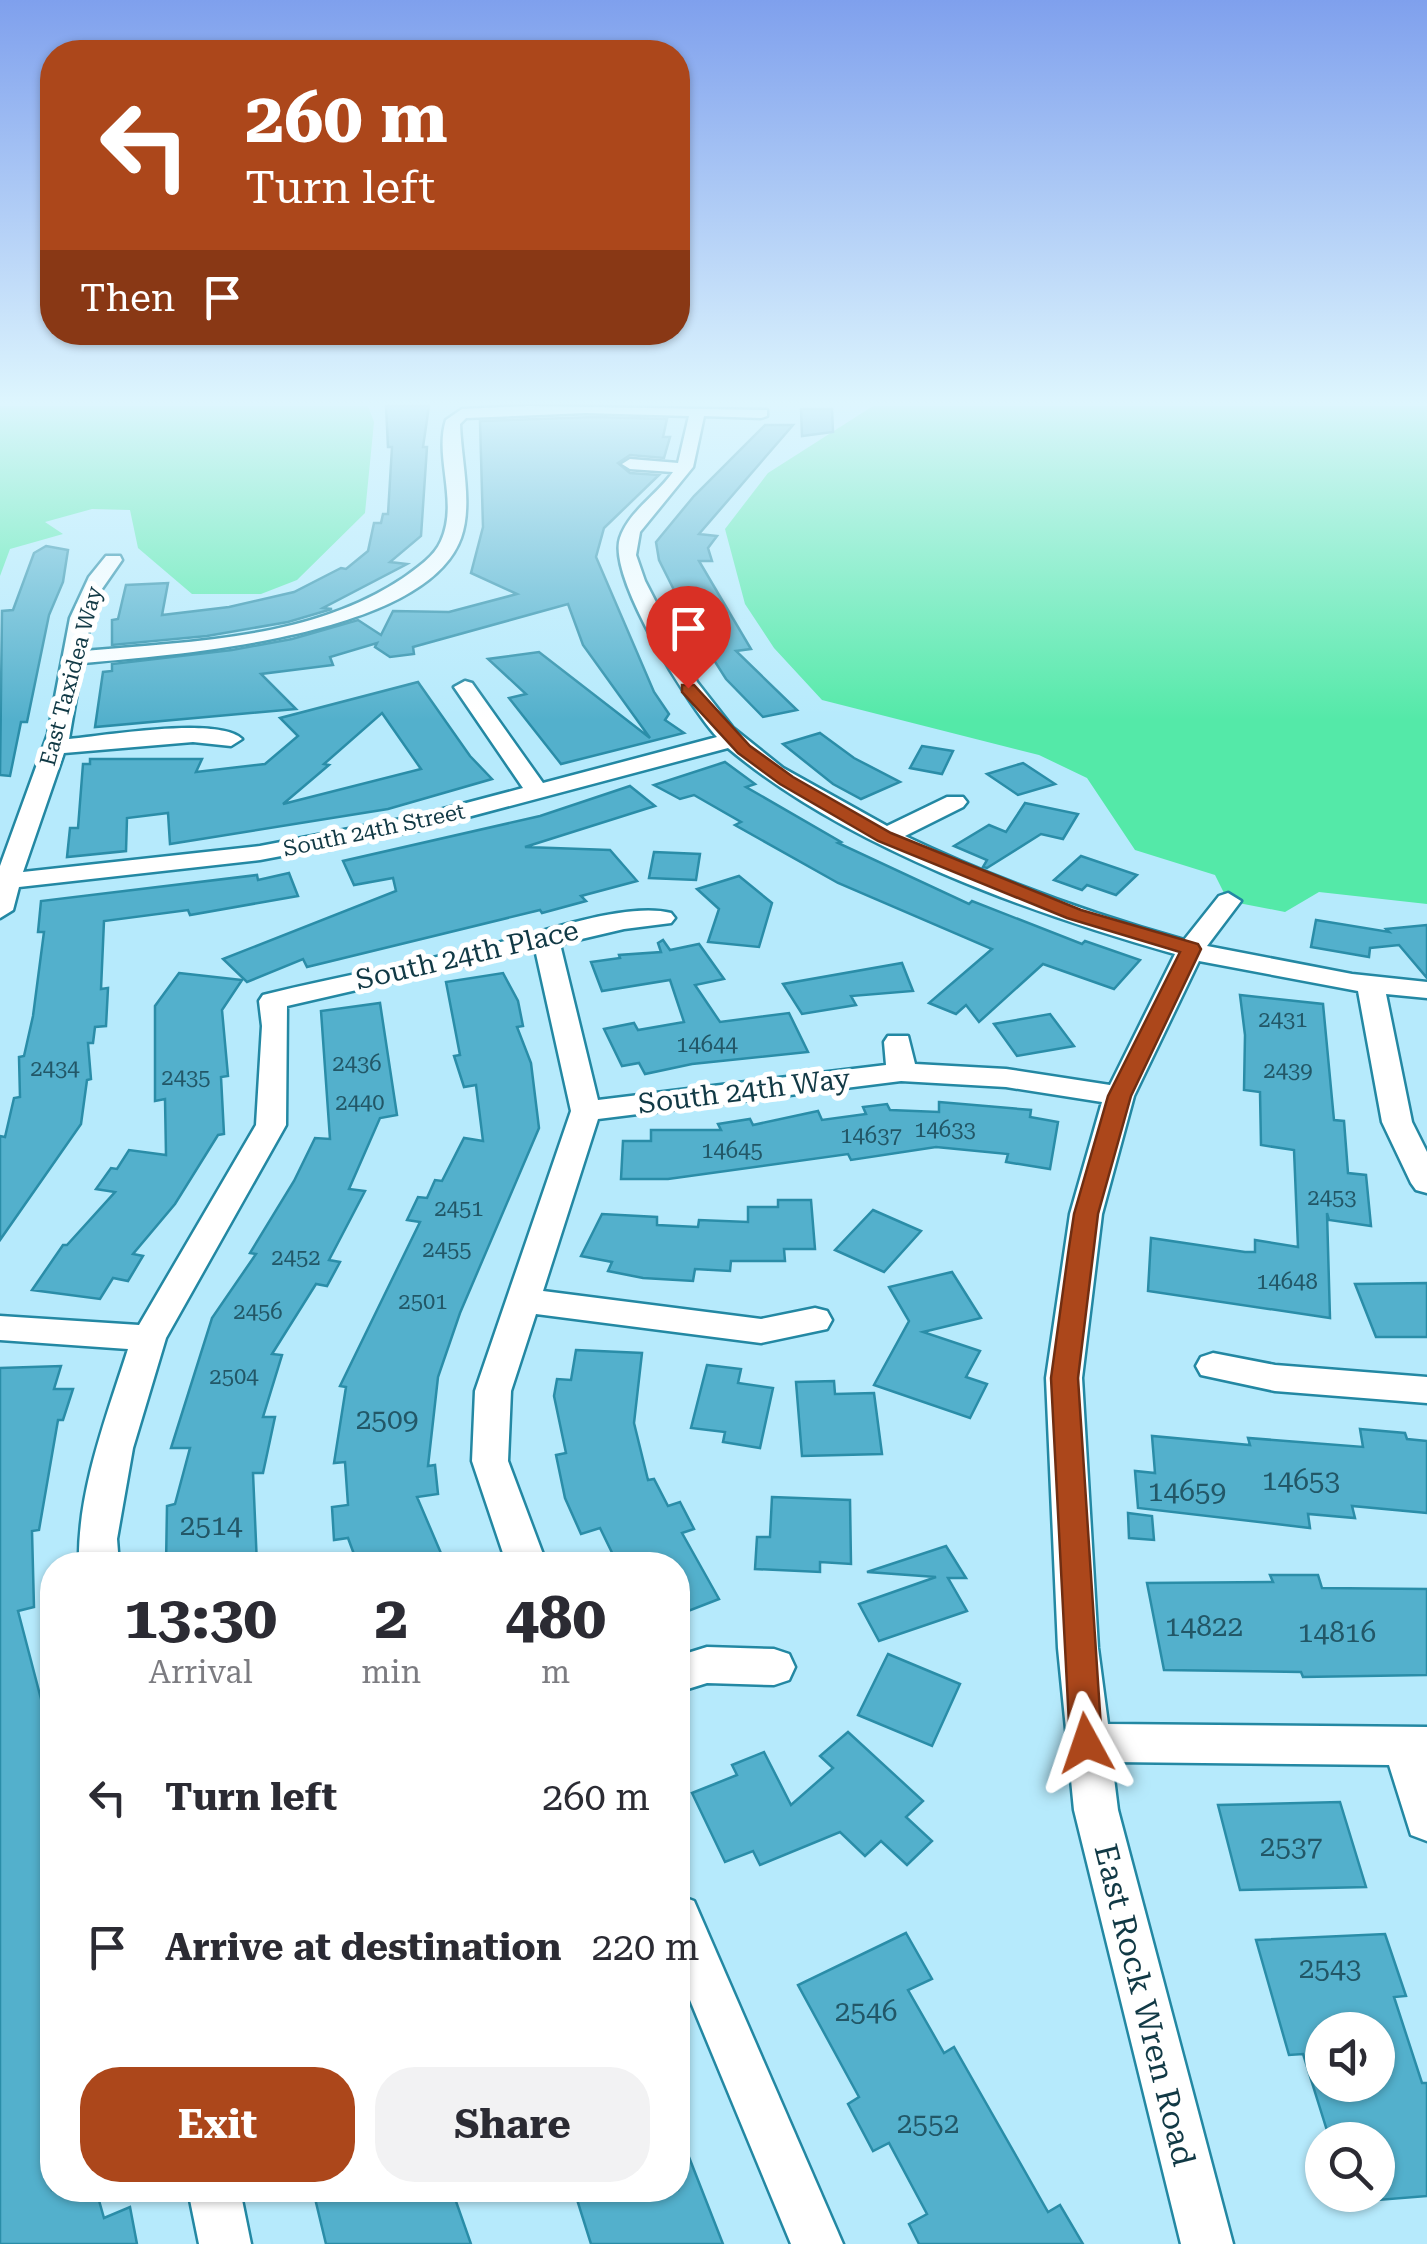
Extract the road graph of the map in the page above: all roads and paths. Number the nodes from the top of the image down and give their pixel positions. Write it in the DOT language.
graph roads {
  1 [pos="454,511"];
  2 [pos="650,511"];
  3 [pos="113,560"];
  4 [pos="403,586"];
  5 [pos="442,593"];
  6 [pos="74,658"];
  7 [pos="465,687"];
  8 [pos="232,739"];
  9 [pos="733,740"];
  10 [pos="55,747"];
  11 [pos="537,792"];
  12 [pos="955,802"];
  13 [pos="884,837"];
  14 [pos="7,881"];
  15 [pos="1228,901"];
  16 [pos="0,910"];
  17 [pos="662,918"];
  18 [pos="545,938"];
  19 [pos="1191,949"];
  20 [pos="1370,986"];
  21 [pos="1427,990"];
  22 [pos="898,1042"];
  23 [pos="901,1072"];
  24 [pos="1120,1096"];
  25 [pos="586,1112"];
  26 [pos="1427,1183"];
  27 [pos="523,1300"];
  28 [pos="815,1320"];
  29 [pos="0,1328"];
  30 [pos="150,1338"];
  31 [pos="1213,1366"];
  32 [pos="1427,1390"];
  33 [pos="98,1552"];
  34 [pos="522,1552"];
  35 [pos="774,1666"];
  36 [pos="690,1670"];
  37 [pos="1086,1743"];
  38 [pos="1416,1746"];
  39 [pos="1427,1822"];
  40 [pos="690,1945"];
  41 [pos="216,2202"];
  42 [pos="225,2244"];
  43 [pos="817,2244"];
  44 [pos="1207,2244"];
  1 -- 4 [label="street"];
  2 -- 9 [label="street"];
  3 -- 6 [label="street, East Taxidea Way"];
  4 -- 5 [label="street"];
  4 -- 6 [label="street"];
  6 -- 10 [label="street, East Taxidea Way"];
  7 -- 11 [label="street"];
  8 -- 10 [label="street"];
  9 -- 11 [label="street, South 24th Street"];
  9 -- 13 [label="street"];
  10 -- 14 [label="street, East Taxidea Way"];
  11 -- 14 [label="street, South 24th Street"];
  12 -- 13 [label="street"];
  13 -- 19 [label="street"];
  14 -- 16 [label="street, East Taxidea Way"];
  15 -- 19 [label="street, East Rock Wren Road"];
  17 -- 18 [label="street, South 24th Place"];
  18 -- 25 [label="street"];
  18 -- 30 [label="street, South 24th Place"];
  19 -- 20 [label="street"];
  19 -- 24 [label="street, East Rock Wren Road"];
  20 -- 21 [label="street"];
  20 -- 26 [label="street"];
  22 -- 23 [label="street"];
  23 -- 24 [label="street, South 24th Way"];
  23 -- 25 [label="street, South 24th Way"];
  24 -- 37 [label="street, East Rock Wren Road"];
  25 -- 27 [label="street"];
  27 -- 28 [label="street"];
  27 -- 34 [label="street"];
  29 -- 30 [label="street"];
  30 -- 33 [label="street"];
  31 -- 32 [label="street"];
  35 -- 36 [label="street"];
  37 -- 38 [label="street"];
  37 -- 44 [label="street, East Rock Wren Road"];
  38 -- 39 [label="street"];
  40 -- 43 [label="street"];
  41 -- 42 [label="street"];
}
